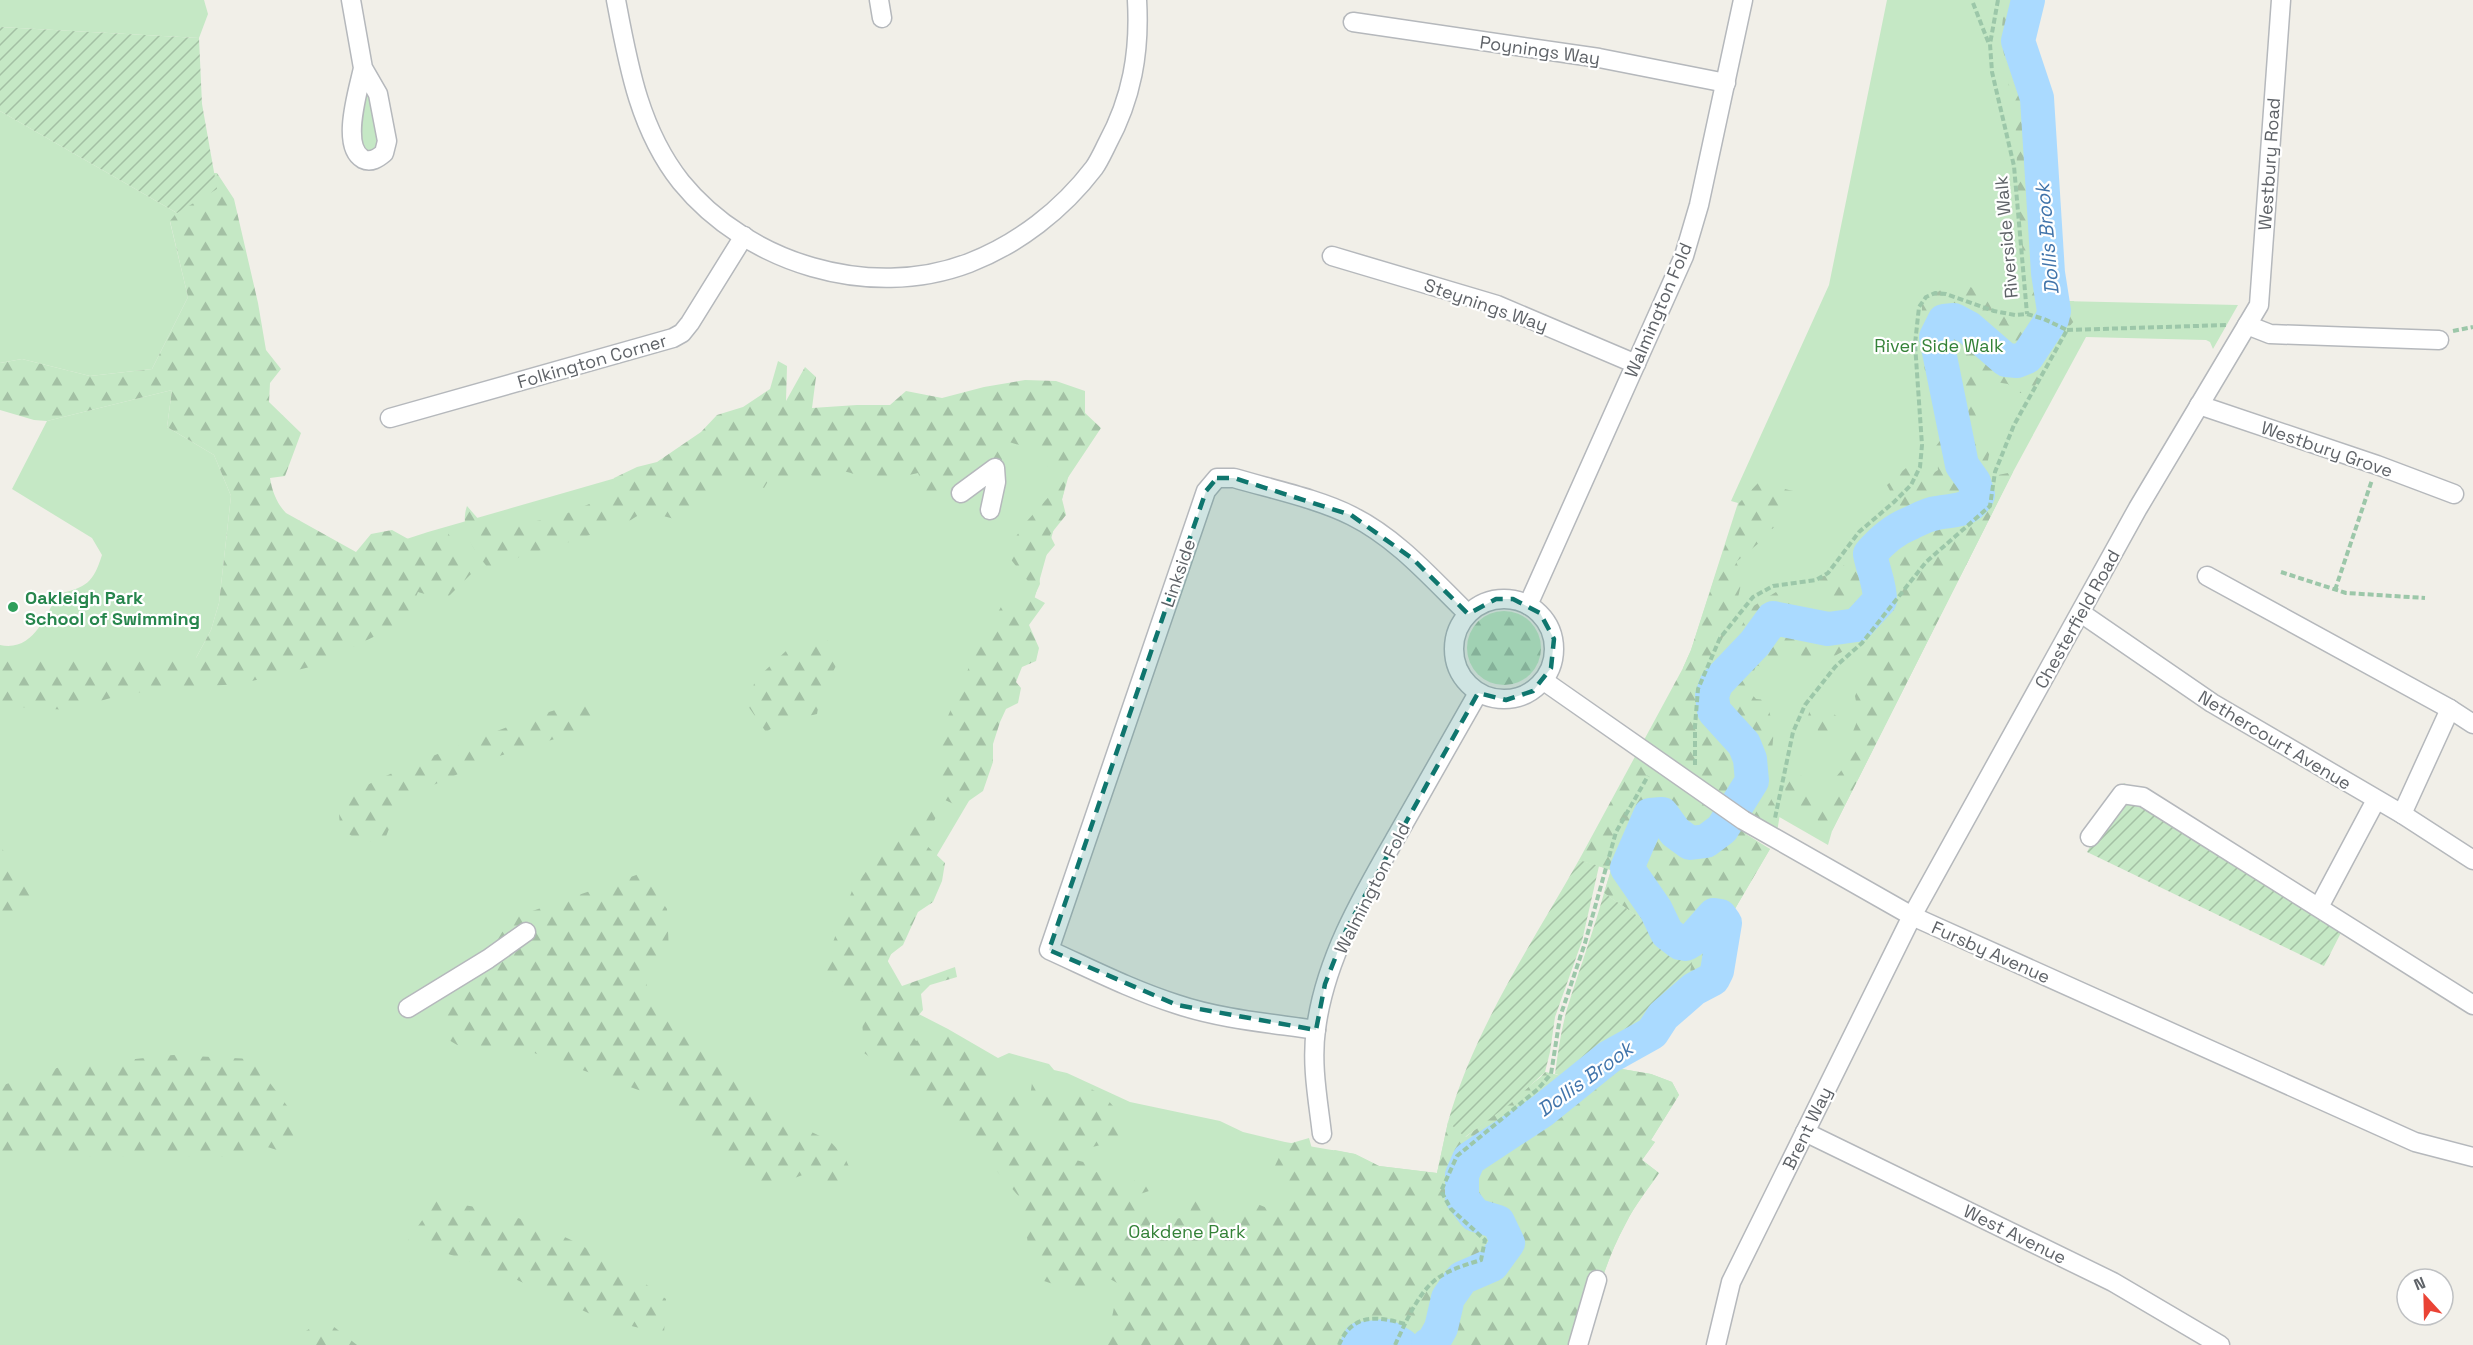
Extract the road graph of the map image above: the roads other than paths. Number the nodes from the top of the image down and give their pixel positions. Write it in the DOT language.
graph roads {
  1 [pos="351,0"];
  2 [pos="616,0"];
  3 [pos="879,0"];
  4 [pos="1137,0"];
  5 [pos="1743,0"];
  6 [pos="2281,0"];
  7 [pos="882,18"];
  8 [pos="1353,22"];
  9 [pos="363,68"];
  10 [pos="1726,83"];
  11 [pos="744,236"];
  12 [pos="1332,256"];
  13 [pos="2247,325"];
  14 [pos="2439,340"];
  15 [pos="1636,364"];
  16 [pos="2199,405"];
  17 [pos="390,418"];
  18 [pos="961,493"];
  19 [pos="2454,494"];
  20 [pos="990,510"];
  21 [pos="2207,576"];
  22 [pos="1528,605"];
  23 [pos="2081,613"];
  24 [pos="1468,614"];
  25 [pos="1544,681"];
  26 [pos="1478,693"];
  27 [pos="2450,709"];
  28 [pos="2473,724"];
  29 [pos="2376,800"];
  30 [pos="2402,814"];
  31 [pos="2090,837"];
  32 [pos="2473,860"];
  33 [pos="2319,907"];
  34 [pos="1912,916"];
  35 [pos="525,932"];
  36 [pos="2473,1005"];
  37 [pos="408,1008"];
  38 [pos="1316,1030"];
  39 [pos="1805,1132"];
  40 [pos="1322,1134"];
  41 [pos="2473,1157"];
  42 [pos="1597,1280"];
  43 [pos="1578,1345"];
  44 [pos="1716,1345"];
  45 [pos="2220,1345"];
  1 -- 9 [label="street"];
  2 -- 11 [label="street"];
  3 -- 7 [label="street"];
  4 -- 11 [label="street"];
  5 -- 10 [label="street, Walmington Fold"];
  6 -- 13 [label="street, Westbury Road"];
  8 -- 10 [label="street, Poynings Way"];
  10 -- 15 [label="street, Walmington Fold"];
  11 -- 17 [label="street, Folkington Corner"];
  12 -- 15 [label="street, Steynings Way"];
  13 -- 14 [label="street"];
  13 -- 16 [label="street, Chesterfield Road"];
  15 -- 22 [label="street, Walmington Fold"];
  16 -- 19 [label="street, Westbury Grove"];
  16 -- 23 [label="street, Chesterfield Road"];
  18 -- 20 [label="street"];
  21 -- 27 [label="street"];
  22 -- 24 [label="street"];
  22 -- 25 [label="street"];
  23 -- 29 [label="street, Nethercourt Avenue"];
  23 -- 34 [label="street, Chesterfield Road"];
  24 -- 26 [label="street"];
  24 -- 38 [label="street, Linkside"];
  25 -- 26 [label="street"];
  25 -- 34 [label="street, Fursby Avenue"];
  26 -- 38 [label="street, Walmington Fold"];
  27 -- 28 [label="street"];
  27 -- 30 [label="street"];
  29 -- 30 [label="street, Nethercourt Avenue"];
  29 -- 33 [label="street"];
  30 -- 32 [label="street, Nethercourt Avenue"];
  31 -- 33 [label="street"];
  33 -- 36 [label="street"];
  34 -- 39 [label="street, Brent Way"];
  34 -- 41 [label="street, Fursby Avenue"];
  35 -- 37 [label="street"];
  38 -- 40 [label="street, Walmington Fold"];
  39 -- 44 [label="street, Brent Way"];
  39 -- 45 [label="street, West Avenue"];
  42 -- 43 [label="street"];
}
